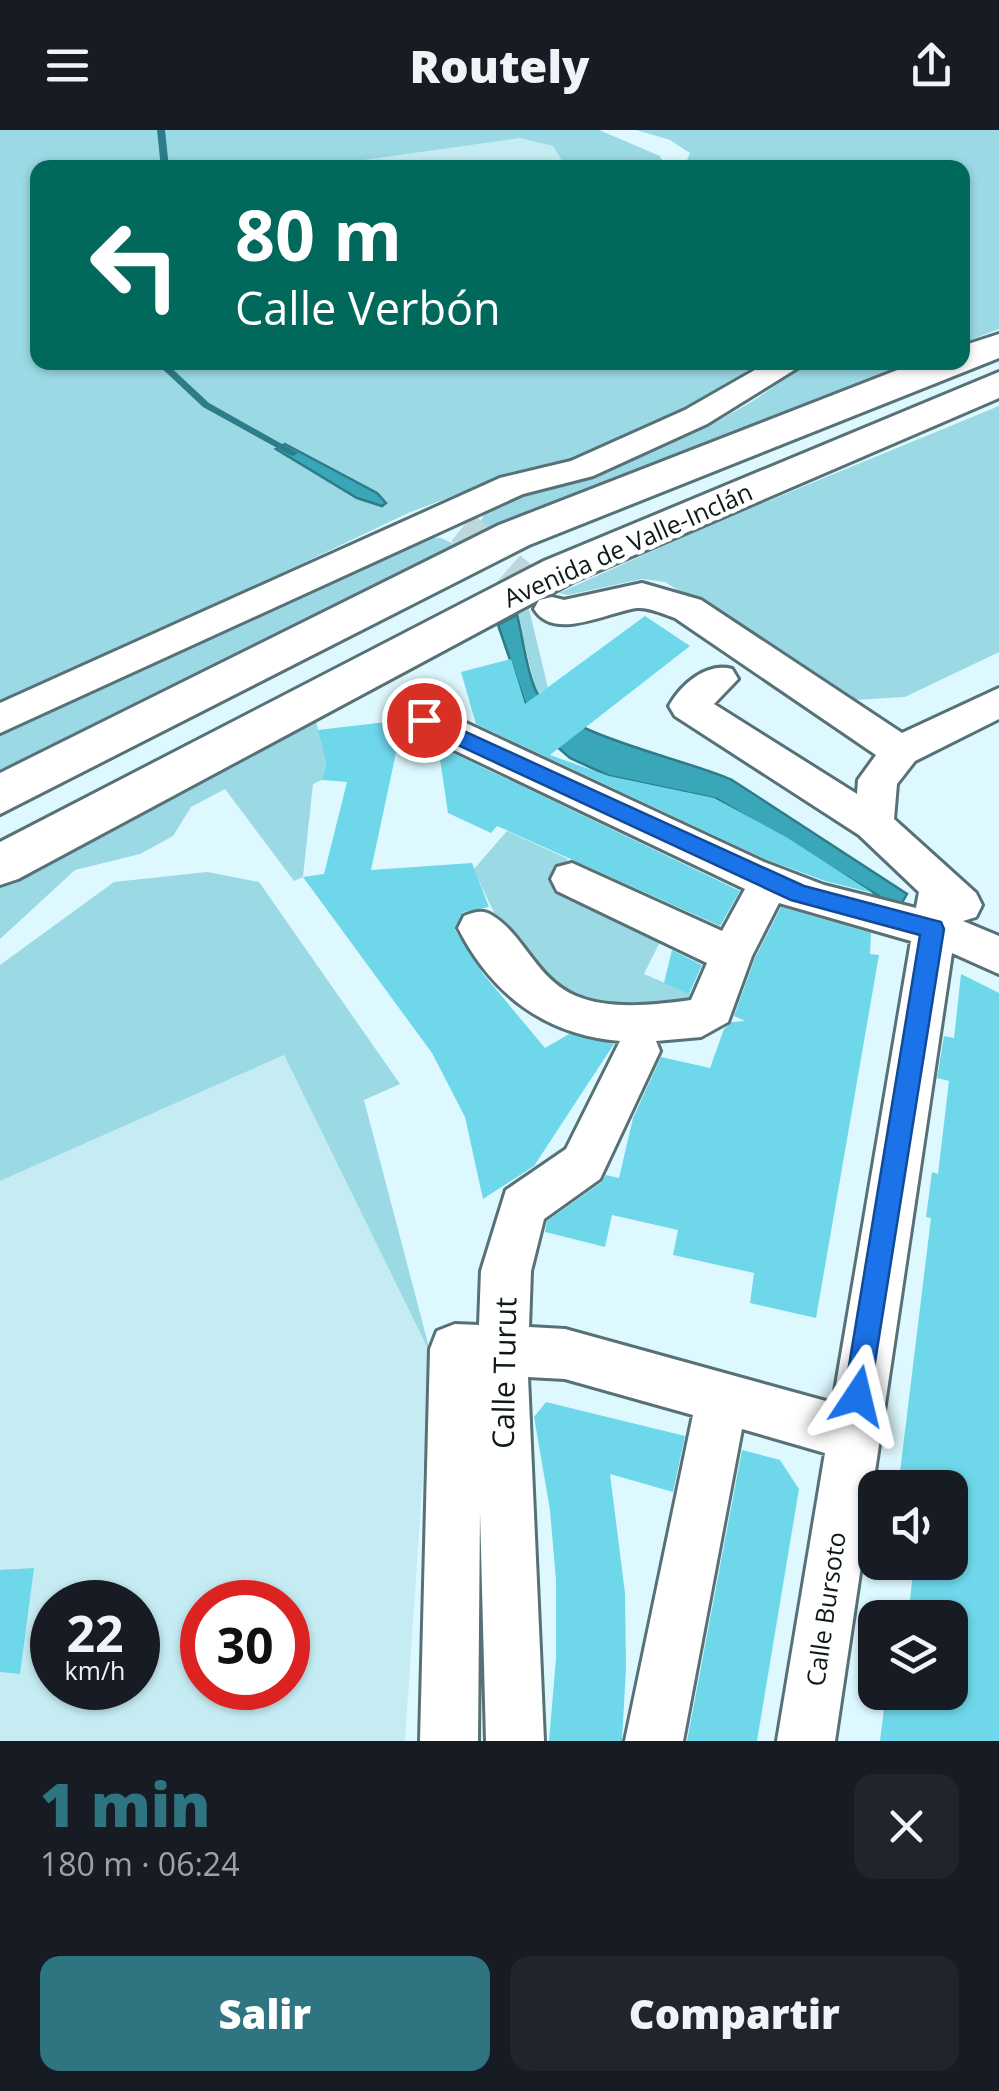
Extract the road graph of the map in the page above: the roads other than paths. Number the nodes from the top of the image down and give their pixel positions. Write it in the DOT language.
graph roads {
  1 [pos="999,345"];
  2 [pos="970,356"];
  3 [pos="778,370"];
  4 [pos="934,370"];
  5 [pos="999,384"];
  6 [pos="552,610"];
  7 [pos="719,679"];
  8 [pos="999,702"];
  9 [pos="0,719"];
  10 [pos="424,720"];
  11 [pos="901,751"];
  12 [pos="0,796"];
  13 [pos="873,824"];
  14 [pos="0,865"];
  15 [pos="572,879"];
  16 [pos="770,881"];
  17 [pos="937,907"];
  18 [pos="480,928"];
  19 [pos="999,941"];
  20 [pos="731,955"];
  21 [pos="999,956"];
  22 [pos="648,1036"];
  23 [pos="480,1348"];
  24 [pos="722,1398"];
  25 [pos="852,1434"];
  26 [pos="449,1741"];
  27 [pos="515,1741"];
  28 [pos="654,1741"];
  29 [pos="806,1741"];
  1 -- 2 [label="main road"];
  3 -- 9 [label="street"];
  4 -- 12 [label="main road, Avenida de Valle-Inclán"];
  5 -- 14 [label="main road, Avenida de Valle-Inclán"];
  6 -- 11 [label="street"];
  7 -- 13 [label="street"];
  8 -- 11 [label="street"];
  10 -- 16 [label="street"];
  11 -- 13 [label="street"];
  13 -- 17 [label="street"];
  15 -- 20 [label="street"];
  16 -- 17 [label="street"];
  16 -- 20 [label="street"];
  17 -- 19 [label="street"];
  17 -- 21 [label="street"];
  17 -- 25 [label="street, Calle Bursoto"];
  18 -- 22 [label="street"];
  20 -- 22 [label="street"];
  22 -- 23 [label="street, Calle Turut"];
  23 -- 24 [label="street"];
  23 -- 26 [label="street, Calle Turut"];
  23 -- 27 [label="street, Calle Turut"];
  24 -- 25 [label="street"];
  24 -- 28 [label="street"];
  25 -- 29 [label="street, Calle Bursoto"];
}
